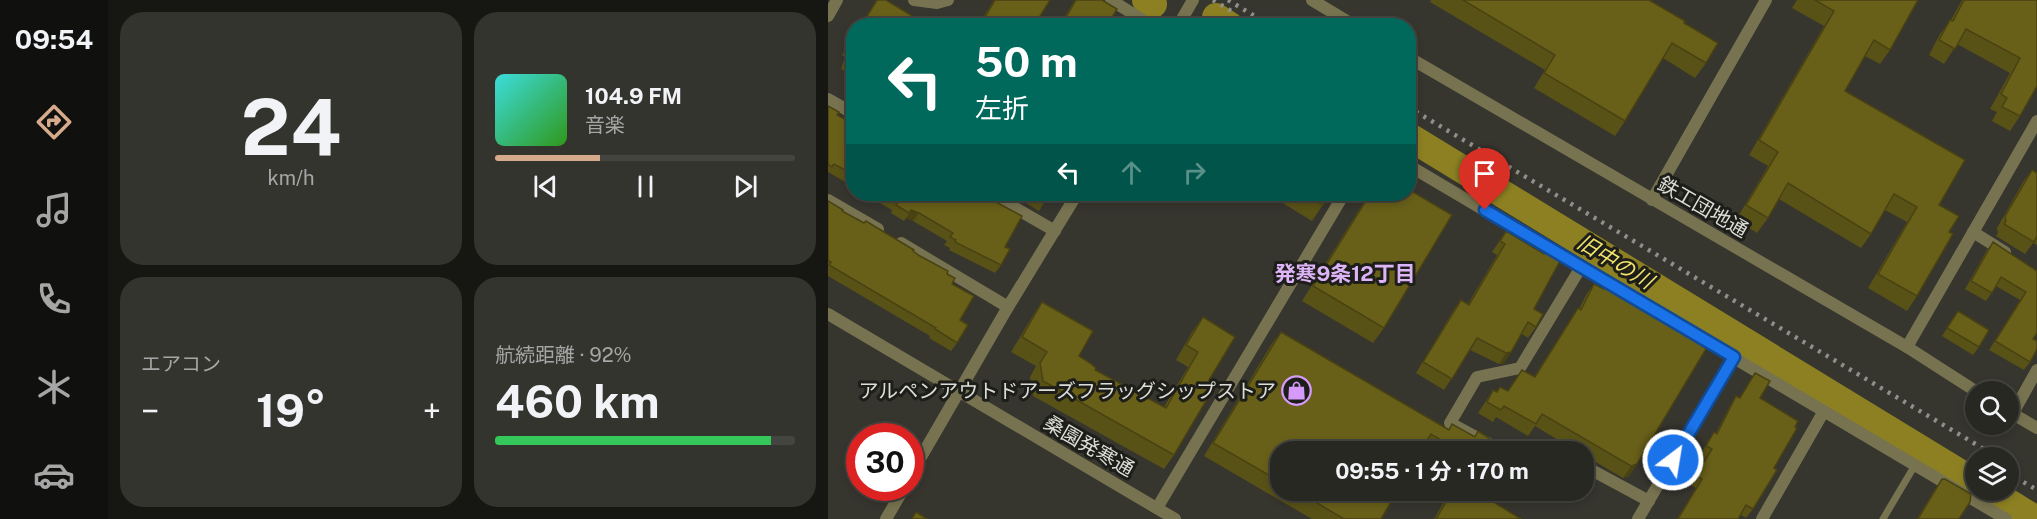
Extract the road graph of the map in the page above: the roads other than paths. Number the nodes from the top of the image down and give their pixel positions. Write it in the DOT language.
graph roads {
  1 [pos="837,0"];
  2 [pos="914,0"];
  3 [pos="948,0"];
  4 [pos="1111,0"];
  5 [pos="1193,0"];
  6 [pos="1311,0"];
  7 [pos="1766,0"];
  8 [pos="828,16"];
  9 [pos="1139,18"];
  10 [pos="1183,18"];
  11 [pos="1341,18"];
  12 [pos="1416,62"];
  13 [pos="828,99"];
  14 [pos="846,109"];
  15 [pos="2037,121"];
  16 [pos="1416,170"];
  17 [pos="828,200"];
  18 [pos="1652,200"];
  19 [pos="1002,201"];
  20 [pos="1073,201"];
  21 [pos="1340,201"];
  22 [pos="1055,231"];
  23 [pos="1973,232"];
  24 [pos="2019,260"];
  25 [pos="1581,267"];
  26 [pos="1008,307"];
  27 [pos="828,315"];
  28 [pos="1907,347"];
  29 [pos="1734,357"];
  30 [pos="2037,370"];
  31 [pos="1965,384"];
  32 [pos="958,393"];
  33 [pos="2019,399"];
  34 [pos="1824,411"];
  35 [pos="2019,417"];
  36 [pos="2037,428"];
  37 [pos="1484,441"];
  38 [pos="924,452"];
  39 [pos="1915,465"];
  40 [pos="1594,471"];
  41 [pos="896,501"];
  42 [pos="1649,501"];
  43 [pos="1157,507"];
  44 [pos="1987,514"];
  45 [pos="886,519"];
  46 [pos="1176,519"];
  47 [pos="1638,519"];
  48 [pos="1762,519"];
  49 [pos="1883,519"];
  50 [pos="2006,519"];
  1 -- 8 [label="street"];
  2 -- 3 [label="street"];
  4 -- 9 [label="street"];
  5 -- 10 [label="street"];
  6 -- 11 [label="street"];
  7 -- 18 [label="street"];
  12 -- 18 [label="street, 鉄工団地通"];
  13 -- 14 [label="street"];
  15 -- 23 [label="street"];
  16 -- 25 [label="street"];
  17 -- 26 [label="street"];
  18 -- 28 [label="street, 鉄工団地通"];
  19 -- 22 [label="street"];
  20 -- 22 [label="street"];
  21 -- 43 [label="street"];
  22 -- 26 [label="street"];
  23 -- 24 [label="street"];
  23 -- 28 [label="street"];
  25 -- 29 [label="street"];
  25 -- 37 [label="street"];
  26 -- 32 [label="street"];
  27 -- 32 [label="street, 桑園発寒通"];
  28 -- 31 [label="street, 鉄工団地通"];
  29 -- 34 [label="street"];
  29 -- 42 [label="street"];
  30 -- 33 [label="street"];
  32 -- 38 [label="street"];
  32 -- 43 [label="street, 桑園発寒通"];
  34 -- 39 [label="street"];
  34 -- 48 [label="street"];
  35 -- 36 [label="street"];
  39 -- 44 [label="street"];
  39 -- 49 [label="lane"];
  40 -- 42 [label="street"];
  41 -- 45 [label="street"];
  42 -- 47 [label="street"];
  43 -- 46 [label="street, 桑園発寒通"];
  44 -- 50 [label="street"];
}
